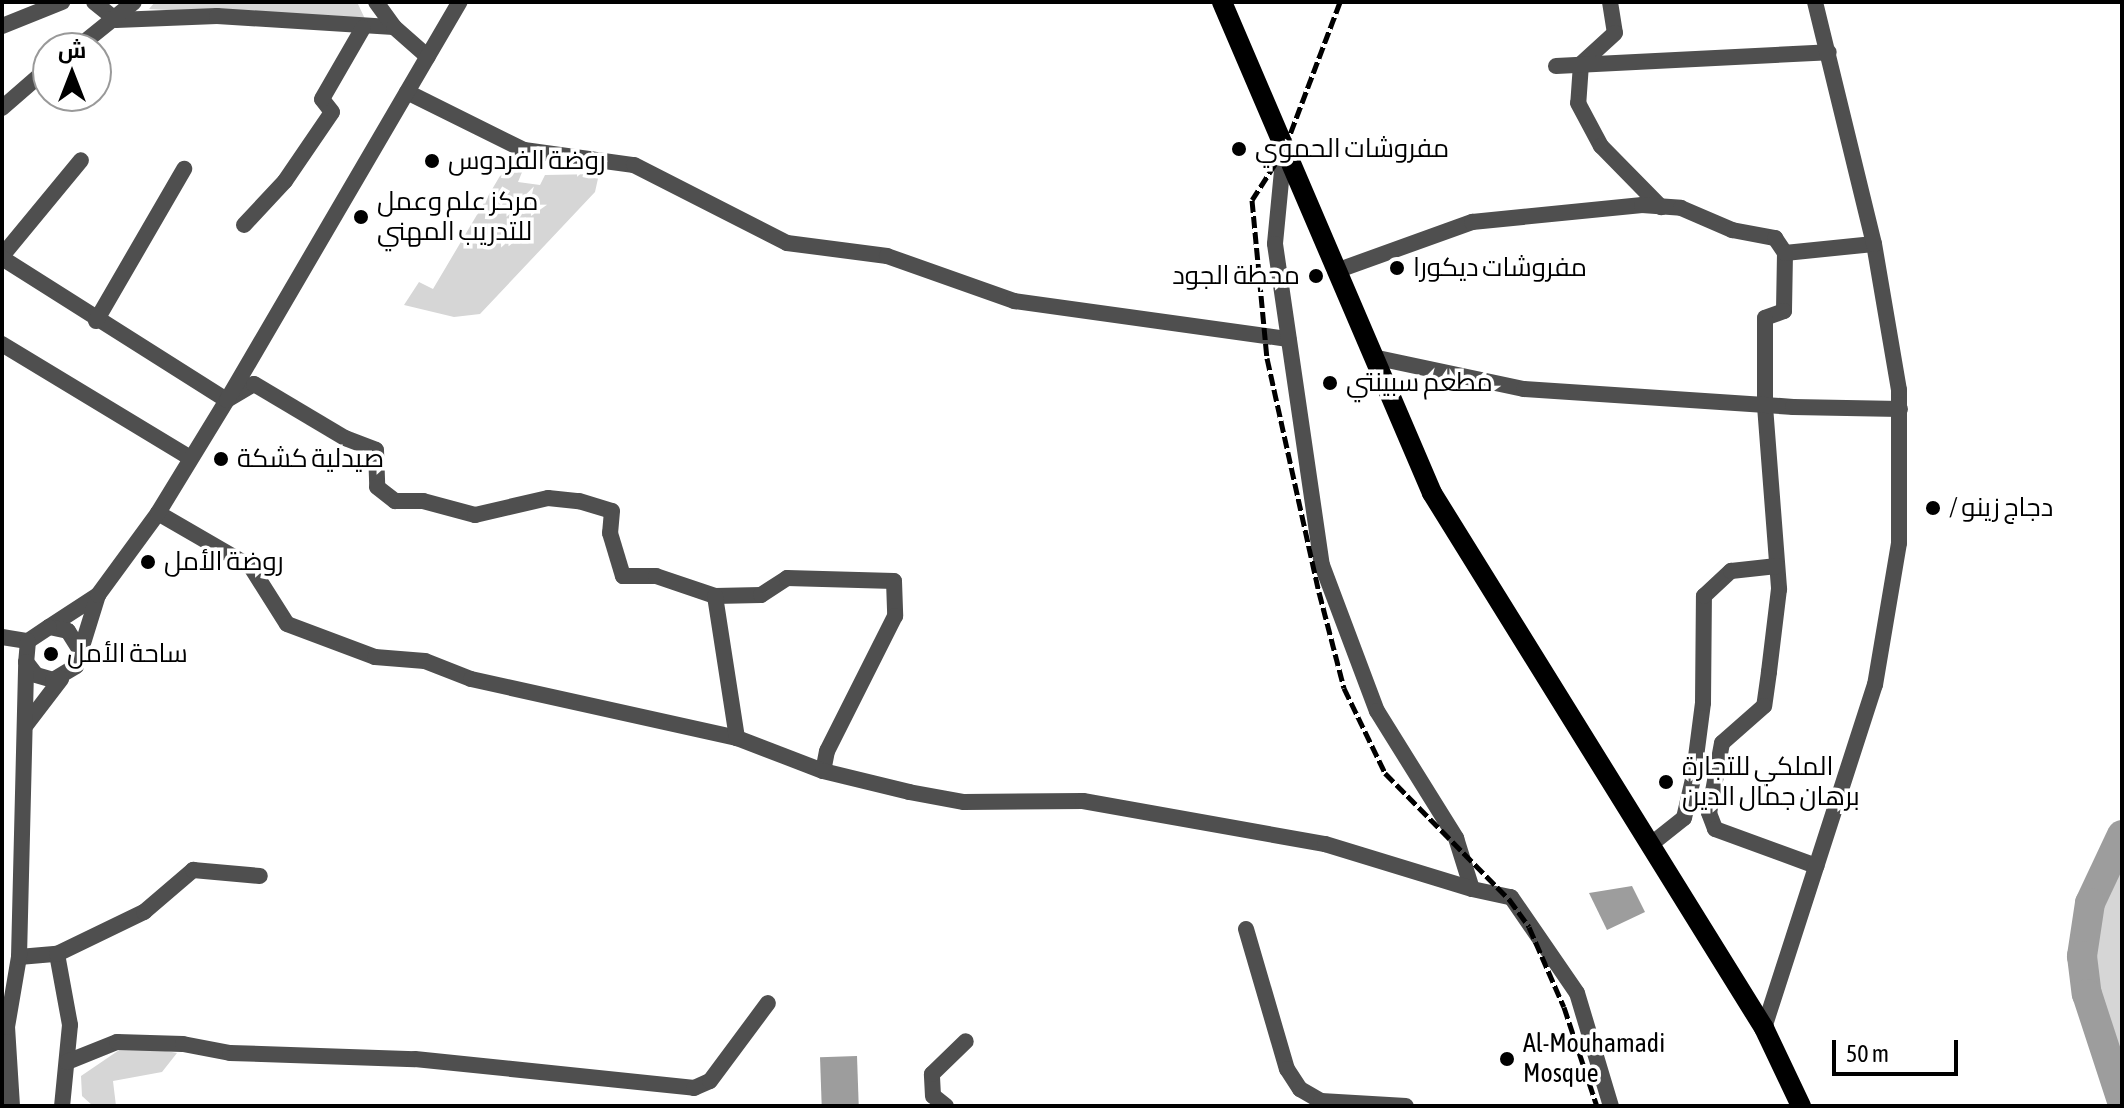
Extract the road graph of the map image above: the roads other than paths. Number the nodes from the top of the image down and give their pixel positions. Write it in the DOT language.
graph roads {
  1 [pos="62,2"];
  2 [pos="94,2"];
  3 [pos="134,2"];
  4 [pos="376,2"];
  5 [pos="460,2"];
  6 [pos="1222,2"];
  7 [pos="1610,2"];
  8 [pos="1815,2"];
  9 [pos="116,20"];
  10 [pos="2,26"];
  11 [pos="394,27"];
  12 [pos="363,28"];
  13 [pos="99,32"];
  14 [pos="1829,52"];
  15 [pos="428,57"];
  16 [pos="1581,64"];
  17 [pos="1556,66"];
  18 [pos="32,82"];
  19 [pos="407,92"];
  20 [pos="2,108"];
  21 [pos="1284,150"];
  22 [pos="81,160"];
  23 [pos="184,169"];
  24 [pos="1661,207"];
  25 [pos="244,225"];
  26 [pos="1874,244"];
  27 [pos="1785,253"];
  28 [pos="2,257"];
  29 [pos="1336,271"];
  30 [pos="96,321"];
  31 [pos="1288,339"];
  32 [pos="2,344"];
  33 [pos="1373,357"];
  34 [pos="227,400"];
  35 [pos="1765,406"];
  36 [pos="1900,409"];
  37 [pos="190,458"];
  38 [pos="158,513"];
  39 [pos="1777,566"];
  40 [pos="98,595"];
  41 [pos="715,596"];
  42 [pos="49,627"];
  43 [pos="2,637"];
  44 [pos="28,641"];
  45 [pos="78,647"];
  46 [pos="26,662"];
  47 [pos="61,679"];
  48 [pos="26,725"];
  49 [pos="737,738"];
  50 [pos="823,771"];
  51 [pos="1650,845"];
  52 [pos="1816,866"];
  53 [pos="260,876"];
  54 [pos="1472,889"];
  55 [pos="1246,929"];
  56 [pos="57,954"];
  57 [pos="19,957"];
  58 [pos="768,1003"];
  59 [pos="4,1028"];
  60 [pos="1764,1028"];
  61 [pos="966,1041"];
  62 [pos="67,1062"];
  63 [pos="12,1106"];
  64 [pos="62,1106"];
  65 [pos="946,1106"];
  66 [pos="1406,1106"];
  67 [pos="1611,1106"];
  68 [pos="1801,1106"];
  1 -- 10 [label="street"];
  2 -- 9 [label="street"];
  3 -- 9 [label="street"];
  4 -- 11 [label="street"];
  5 -- 15 [label="street"];
  6 -- 21 [label="main road"];
  7 -- 16 [label="street"];
  8 -- 14 [label="street"];
  9 -- 12 [label="street"];
  9 -- 13 [label="street"];
  11 -- 12 [label="street"];
  11 -- 15 [label="street"];
  12 -- 25 [label="street"];
  14 -- 16 [label="street"];
  14 -- 26 [label="street"];
  15 -- 19 [label="street"];
  16 -- 17 [label="street"];
  16 -- 24 [label="street"];
  18 -- 20 [label="street"];
  19 -- 31 [label="street"];
  19 -- 34 [label="street"];
  21 -- 29 [label="main road"];
  21 -- 31 [label="street"];
  22 -- 28 [label="street"];
  23 -- 30 [label="street"];
  24 -- 27 [label="street"];
  24 -- 29 [label="street"];
  26 -- 27 [label="street"];
  26 -- 36 [label="street"];
  27 -- 35 [label="street"];
  28 -- 30 [label="street"];
  29 -- 33 [label="main road"];
  30 -- 34 [label="street"];
  31 -- 54 [label="street"];
  32 -- 37 [label="street"];
  33 -- 35 [label="street"];
  33 -- 51 [label="main road"];
  34 -- 37 [label="street"];
  34 -- 41 [label="street"];
  35 -- 36 [label="street"];
  35 -- 39 [label="street"];
  36 -- 52 [label="street"];
  37 -- 38 [label="street"];
  38 -- 40 [label="street"];
  38 -- 49 [label="street"];
  39 -- 51 [label="street"];
  39 -- 52 [label="street"];
  40 -- 42 [label="street"];
  40 -- 45 [label="street"];
  41 -- 49 [label="street"];
  41 -- 50 [label="street"];
  42 -- 44 [label="street"];
  42 -- 45 [label="street"];
  43 -- 44 [label="street"];
  44 -- 46 [label="street"];
  45 -- 47 [label="street"];
  46 -- 47 [label="street"];
  46 -- 48 [label="street"];
  47 -- 48 [label="street"];
  48 -- 57 [label="street"];
  49 -- 50 [label="street"];
  50 -- 54 [label="street"];
  51 -- 60 [label="main road"];
  52 -- 60 [label="street"];
  53 -- 56 [label="street"];
  54 -- 67 [label="street"];
  55 -- 66 [label="street"];
  56 -- 57 [label="street"];
  56 -- 62 [label="street"];
  57 -- 59 [label="street"];
  58 -- 62 [label="street"];
  59 -- 63 [label="street"];
  60 -- 68 [label="main road"];
  61 -- 65 [label="street"];
  62 -- 64 [label="street"];
}
